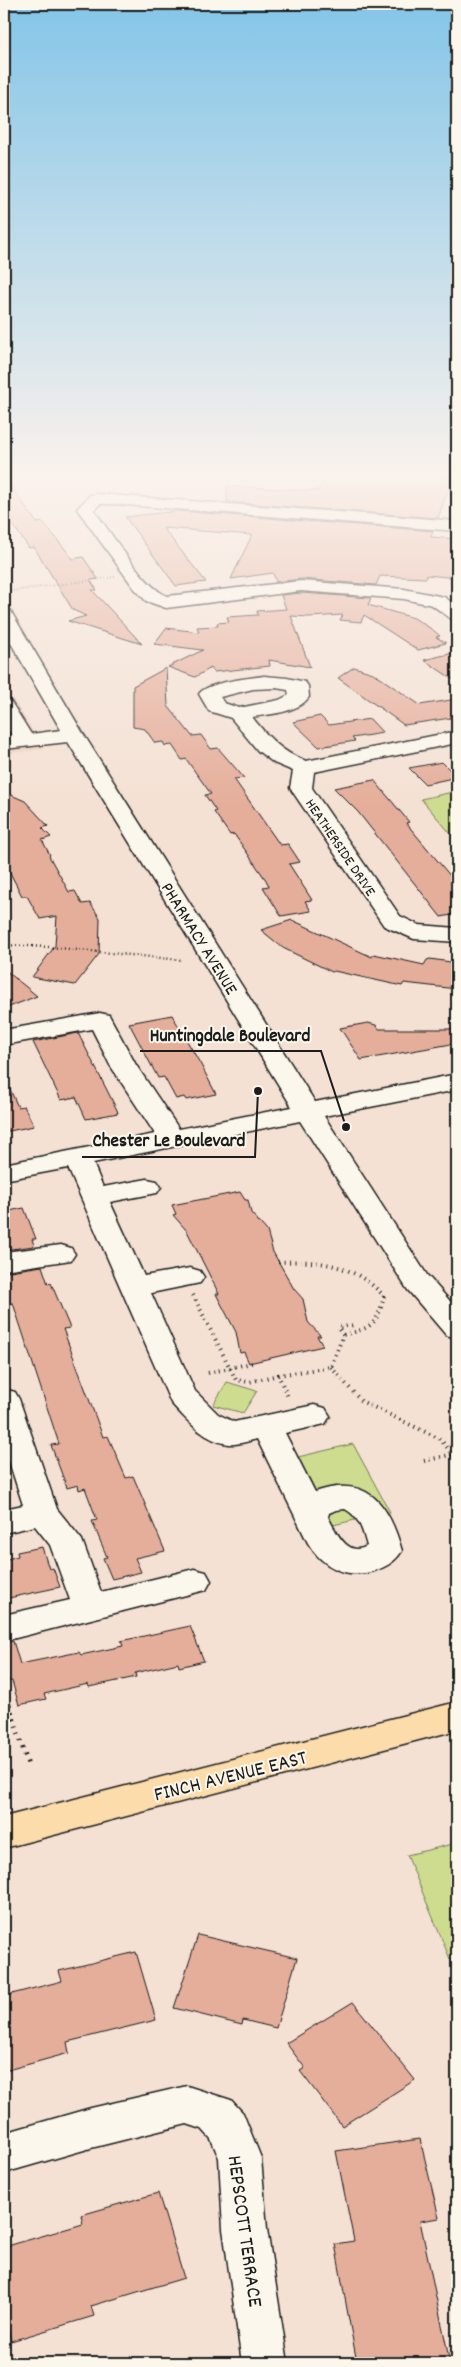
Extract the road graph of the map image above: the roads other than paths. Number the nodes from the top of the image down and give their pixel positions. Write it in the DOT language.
graph roads {
  1 [pos="141,583"];
  2 [pos="457,614"];
  3 [pos="4,616"];
  4 [pos="25,652"];
  5 [pos="4,656"];
  6 [pos="4,706"];
  7 [pos="238,714"];
  8 [pos="74,735"];
  9 [pos="457,737"];
  10 [pos="25,741"];
  11 [pos="4,743"];
  12 [pos="304,768"];
  13 [pos="457,935"];
  14 [pos="4,1037"];
  15 [pos="457,1082"];
  16 [pos="308,1111"];
  17 [pos="172,1140"];
  18 [pos="77,1158"];
  19 [pos="4,1172"];
  20 [pos="147,1187"];
  21 [pos="93,1197"];
  22 [pos="61,1254"];
  23 [pos="4,1261"];
  24 [pos="191,1285"];
  25 [pos="134,1287"];
  26 [pos="457,1328"];
  27 [pos="4,1399"];
  28 [pos="302,1409"];
  29 [pos="266,1426"];
  30 [pos="42,1513"];
  31 [pos="312,1516"];
  32 [pos="4,1520"];
  33 [pos="194,1581"];
  34 [pos="90,1608"];
  35 [pos="4,1628"];
  36 [pos="457,1716"];
  37 [pos="4,1833"];
  38 [pos="4,2153"];
  39 [pos="264,2363"];
  1 -- 2 [label="street"];
  3 -- 4 [label="street, PHARMACY AVENUE"];
  4 -- 5 [label="street"];
  4 -- 8 [label="street, PHARMACY AVENUE"];
  6 -- 10 [label="street"];
  7 -- 12 [label="street"];
  8 -- 10 [label="street"];
  8 -- 16 [label="street, PHARMACY AVENUE"];
  9 -- 12 [label="street"];
  10 -- 11 [label="street"];
  12 -- 13 [label="street, HEATHERSIDE DRIVE"];
  14 -- 17 [label="street"];
  15 -- 16 [label="street"];
  16 -- 17 [label="street"];
  16 -- 26 [label="street, PHARMACY AVENUE"];
  17 -- 18 [label="street"];
  18 -- 19 [label="street"];
  18 -- 21 [label="street"];
  20 -- 21 [label="street"];
  21 -- 25 [label="street"];
  22 -- 23 [label="street"];
  24 -- 25 [label="street"];
  25 -- 29 [label="street"];
  27 -- 30 [label="street"];
  28 -- 29 [label="street"];
  29 -- 31 [label="street"];
  30 -- 32 [label="street"];
  30 -- 34 [label="street"];
  33 -- 34 [label="street"];
  34 -- 35 [label="street"];
  36 -- 37 [label="main road, FINCH AVENUE EAST"];
  38 -- 39 [label="street, HEPSCOTT TERRACE"];
}
